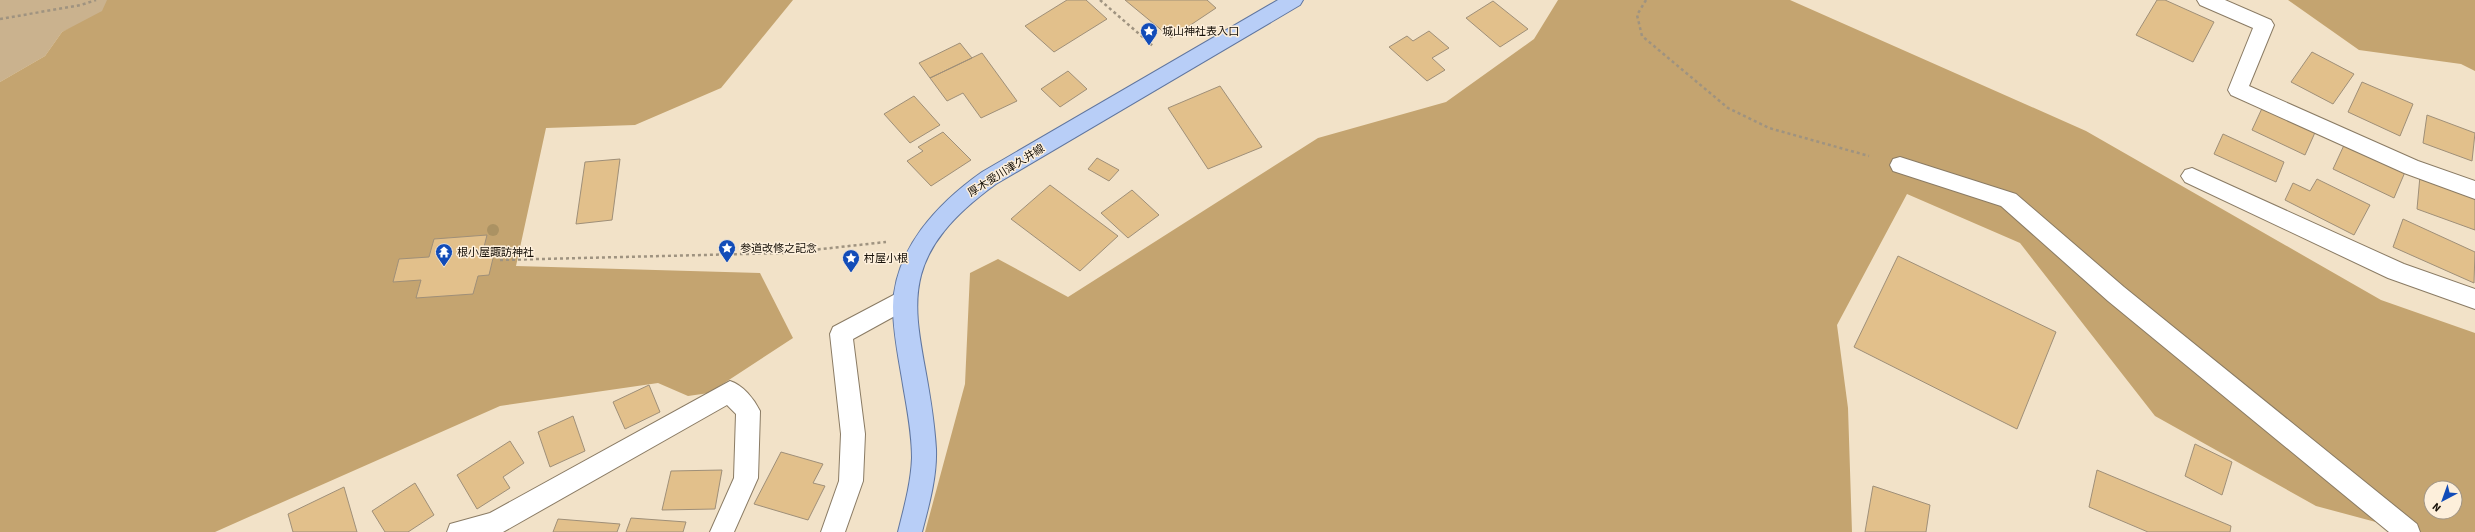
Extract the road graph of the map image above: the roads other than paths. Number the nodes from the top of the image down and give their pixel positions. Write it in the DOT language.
graph roads {
  1 [pos="1293,0"];
  2 [pos="2207,0"];
  3 [pos="1900,165"];
  4 [pos="2192,176"];
  5 [pos="2475,190"];
  6 [pos="905,299"];
  7 [pos="2475,299"];
  8 [pos="459,532"];
  9 [pos="722,532"];
  10 [pos="833,532"];
  11 [pos="910,532"];
  12 [pos="2408,532"];
  1 -- 6 [label="main road, 厚木愛川津久井線"];
  2 -- 5 [label="street"];
  3 -- 12 [label="street"];
  4 -- 7 [label="street"];
  6 -- 10 [label="street"];
  6 -- 11 [label="main road, 厚木愛川津久井線"];
  8 -- 9 [label="street"];
}
